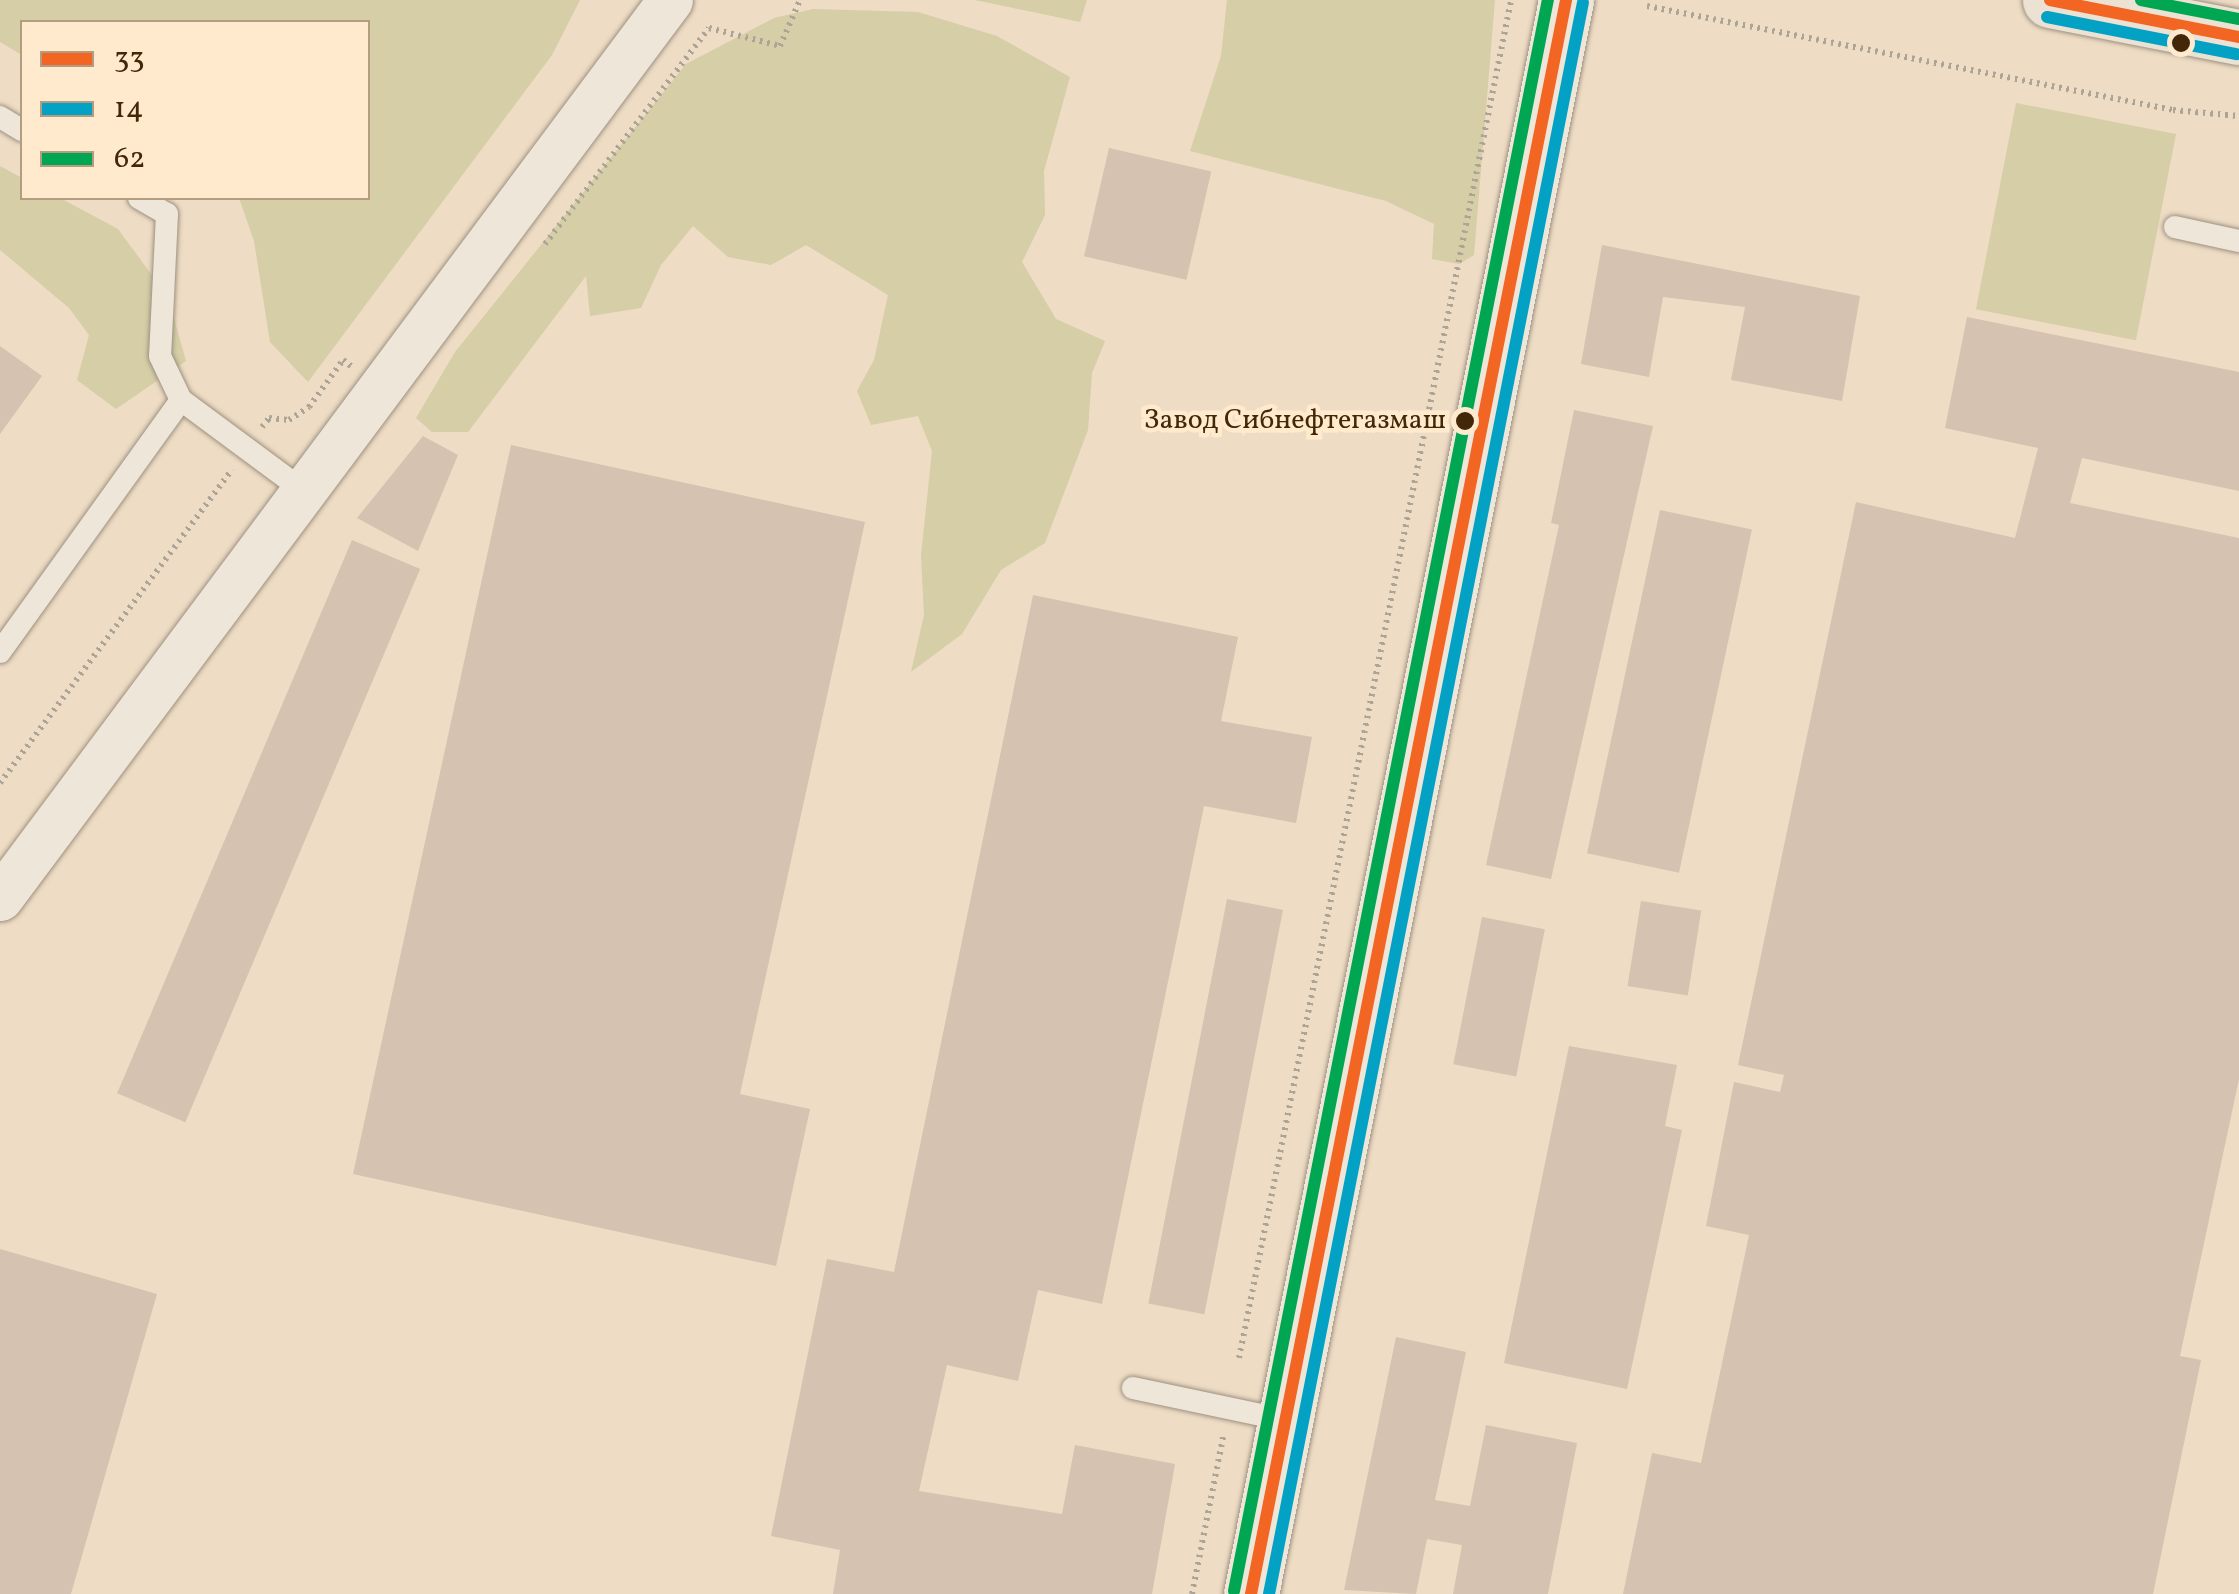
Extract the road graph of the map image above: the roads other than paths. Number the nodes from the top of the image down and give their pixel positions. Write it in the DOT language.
graph roads {
  1 [pos="670,0"];
  2 [pos="1566,0"];
  3 [pos="2050,0"];
  4 [pos="2239,36"];
  5 [pos="142,200"];
  6 [pos="2176,227"];
  7 [pos="2239,241"];
  8 [pos="181,400"];
  9 [pos="300,488"];
  10 [pos="0,652"];
  11 [pos="0,898"];
  12 [pos="1132,1388"];
  13 [pos="1285,1420"];
  14 [pos="1250,1594"];
  1 -- 9 [label="street"];
  2 -- 13 [label="street"];
  3 -- 4 [label="main road"];
  5 -- 8 [label="lane"];
  6 -- 7 [label="lane"];
  8 -- 9 [label="lane"];
  8 -- 10 [label="lane"];
  9 -- 11 [label="street"];
  12 -- 13 [label="lane"];
  13 -- 14 [label="street"];
}
